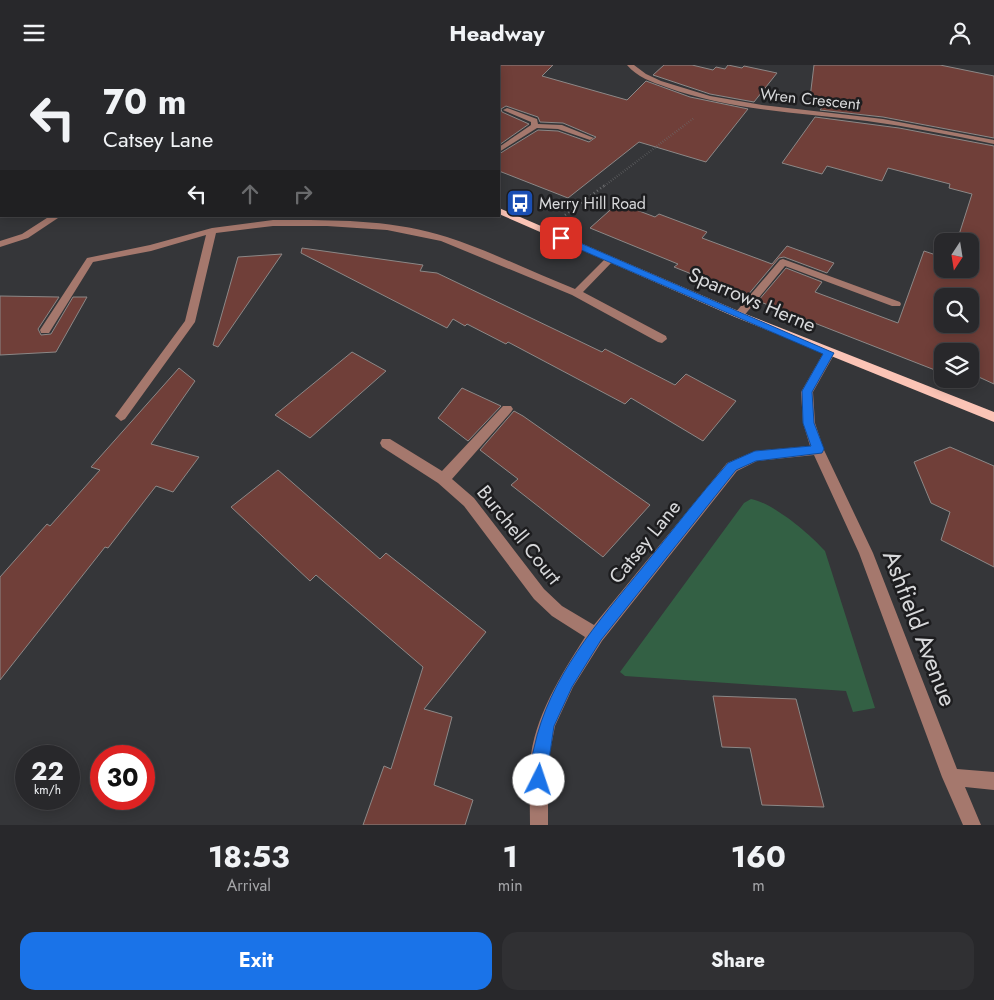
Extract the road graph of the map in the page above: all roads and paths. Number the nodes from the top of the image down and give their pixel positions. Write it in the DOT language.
graph roads {
  1 [pos="630,65"];
  2 [pos="507,110"];
  3 [pos="694,117"];
  4 [pos="535,126"];
  5 [pos="590,138"];
  6 [pos="994,142"];
  7 [pos="500,149"];
  8 [pos="500,211"];
  9 [pos="55,217"];
  10 [pos="212,231"];
  11 [pos="544,231"];
  12 [pos="0,243"];
  13 [pos="610,259"];
  14 [pos="576,293"];
  15 [pos="896,304"];
  16 [pos="738,315"];
  17 [pos="45,330"];
  18 [pos="662,339"];
  19 [pos="829,353"];
  20 [pos="507,409"];
  21 [pos="121,416"];
  22 [pos="994,417"];
  23 [pos="386,443"];
  24 [pos="818,449"];
  25 [pos="443,479"];
  26 [pos="596,635"];
  27 [pos="951,777"];
  28 [pos="994,781"];
  29 [pos="539,825"];
  30 [pos="972,825"];
  1 -- 6 [label="street, Wren Crescent"];
  2 -- 4 [label="street"];
  3 -- 11 [label="path"];
  4 -- 5 [label="street"];
  4 -- 7 [label="street"];
  8 -- 11 [label="main road, Sparrows Herne"];
  9 -- 12 [label="street"];
  10 -- 14 [label="street"];
  10 -- 17 [label="street"];
  10 -- 21 [label="street"];
  11 -- 13 [label="main road, Sparrows Herne"];
  13 -- 14 [label="street"];
  13 -- 16 [label="main road, Sparrows Herne"];
  14 -- 18 [label="street"];
  15 -- 16 [label="street"];
  16 -- 19 [label="main road, Sparrows Herne"];
  19 -- 22 [label="main road, Sparrows Herne"];
  19 -- 24 [label="street"];
  20 -- 25 [label="street"];
  23 -- 25 [label="street, Burchell Court"];
  24 -- 26 [label="street, Catsey Lane"];
  24 -- 27 [label="street, Ashfield Avenue"];
  25 -- 26 [label="street, Burchell Court"];
  26 -- 29 [label="street, Catsey Lane"];
  27 -- 28 [label="street"];
  27 -- 30 [label="street, Ashfield Avenue"];
}
